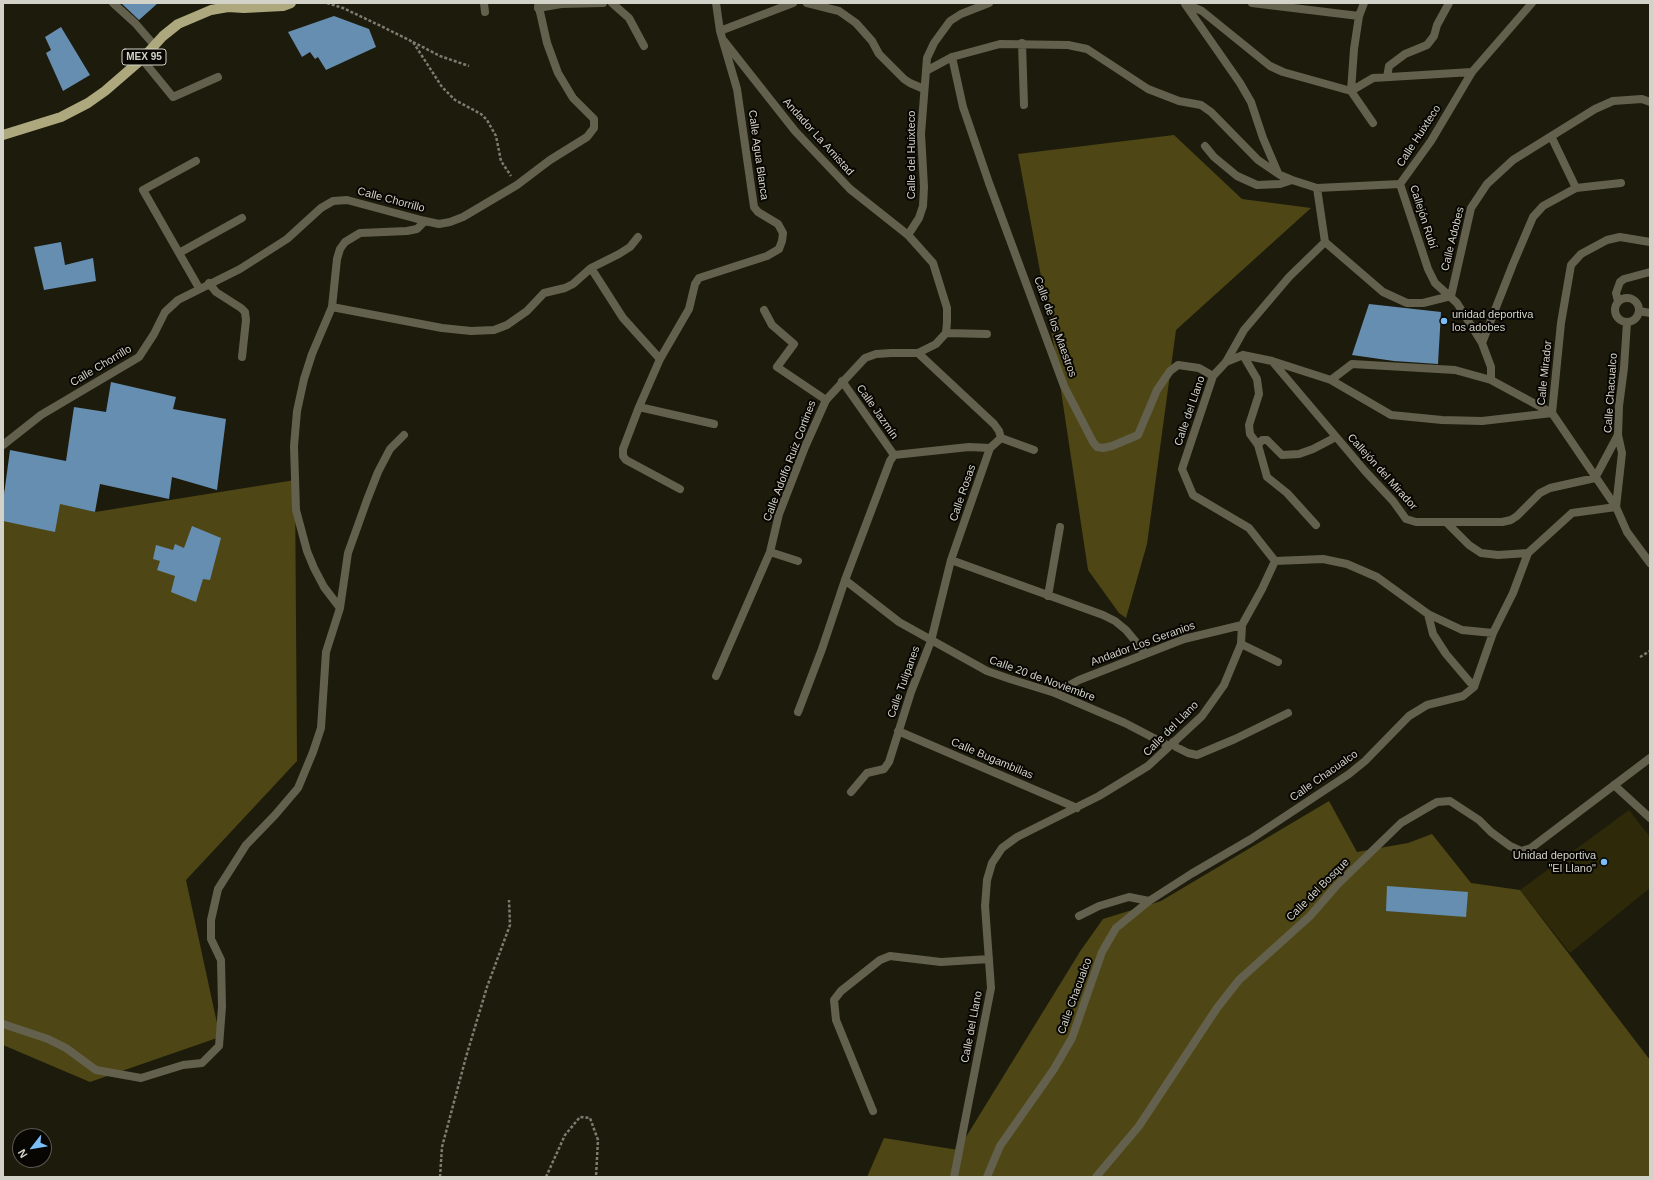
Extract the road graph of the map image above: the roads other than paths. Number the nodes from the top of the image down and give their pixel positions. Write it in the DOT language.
graph roads {
  1 [pos="113,3"];
  2 [pos="603,3"];
  3 [pos="612,3"];
  4 [pos="716,3"];
  5 [pos="793,3"];
  6 [pos="807,3"];
  7 [pos="989,3"];
  8 [pos="1187,3"];
  9 [pos="1252,3"];
  10 [pos="1364,3"];
  11 [pos="1449,3"];
  12 [pos="1532,3"];
  13 [pos="285,4"];
  14 [pos="243,6"];
  15 [pos="538,6"];
  16 [pos="1359,16"];
  17 [pos="720,31"];
  18 [pos="724,41"];
  19 [pos="1022,43"];
  20 [pos="155,46"];
  21 [pos="644,46"];
  22 [pos="952,57"];
  23 [pos="142,59"];
  24 [pos="926,71"];
  25 [pos="1472,72"];
  26 [pos="218,77"];
  27 [pos="1387,77"];
  28 [pos="924,89"];
  29 [pos="1351,91"];
  30 [pos="1650,102"];
  31 [pos="1024,105"];
  32 [pos="1373,123"];
  33 [pos="3,135"];
  34 [pos="1551,136"];
  35 [pos="1205,146"];
  36 [pos="196,161"];
  37 [pos="1280,175"];
  38 [pos="1292,180"];
  39 [pos="1621,183"];
  40 [pos="1400,184"];
  41 [pos="1318,188"];
  42 [pos="1576,188"];
  43 [pos="242,218"];
  44 [pos="425,222"];
  45 [pos="908,235"];
  46 [pos="638,237"];
  47 [pos="1325,242"];
  48 [pos="1650,242"];
  49 [pos="179,253"];
  50 [pos="591,268"];
  51 [pos="1650,272"];
  52 [pos="209,284"];
  53 [pos="200,288"];
  54 [pos="1451,296"];
  55 [pos="1618,301"];
  56 [pos="332,307"];
  57 [pos="764,310"];
  58 [pos="1639,311"];
  59 [pos="1650,313"];
  60 [pos="1627,322"];
  61 [pos="946,333"];
  62 [pos="987,334"];
  63 [pos="1482,343"];
  64 [pos="918,353"];
  65 [pos="1243,355"];
  66 [pos="242,357"];
  67 [pos="660,359"];
  68 [pos="1272,361"];
  69 [pos="1226,362"];
  70 [pos="1214,376"];
  71 [pos="1331,380"];
  72 [pos="1491,380"];
  73 [pos="842,381"];
  74 [pos="826,400"];
  75 [pos="639,407"];
  76 [pos="1552,413"];
  77 [pos="714,424"];
  78 [pos="404,435"];
  79 [pos="1618,435"];
  80 [pos="1336,437"];
  81 [pos="1001,438"];
  82 [pos="1260,443"];
  83 [pos="3,445"];
  84 [pos="990,448"];
  85 [pos="1034,450"];
  86 [pos="894,455"];
  87 [pos="1595,478"];
  88 [pos="680,489"];
  89 [pos="1616,507"];
  90 [pos="1447,523"];
  91 [pos="1316,525"];
  92 [pos="1060,527"];
  93 [pos="770,552"];
  94 [pos="1528,553"];
  95 [pos="951,560"];
  96 [pos="798,561"];
  97 [pos="1275,561"];
  98 [pos="1650,563"];
  99 [pos="845,580"];
  100 [pos="1048,596"];
  101 [pos="340,608"];
  102 [pos="1428,614"];
  103 [pos="1242,625"];
  104 [pos="1493,633"];
  105 [pos="930,641"];
  106 [pos="1240,644"];
  107 [pos="1146,654"];
  108 [pos="1278,662"];
  109 [pos="716,676"];
  110 [pos="1474,687"];
  111 [pos="1055,693"];
  112 [pos="798,712"];
  113 [pos="1288,713"];
  114 [pos="898,731"];
  115 [pos="1171,744"];
  116 [pos="1650,758"];
  117 [pos="1614,785"];
  118 [pos="851,792"];
  119 [pos="1077,808"];
  120 [pos="1650,818"];
  121 [pos="1149,901"];
  122 [pos="1079,916"];
  123 [pos="989,958"];
  124 [pos="3,1024"];
  125 [pos="873,1111"];
  126 [pos="954,1177"];
  127 [pos="987,1177"];
  128 [pos="1096,1177"];
  1 -- 20 [label="street"];
  2 -- 15 [label="street"];
  3 -- 21 [label="street"];
  4 -- 17 [label="street, Calle Agua Blanca"];
  5 -- 17 [label="street"];
  6 -- 28 [label="street"];
  7 -- 24 [label="street, Calle del Huixteco"];
  8 -- 29 [label="street"];
  8 -- 37 [label="street"];
  9 -- 16 [label="street"];
  10 -- 16 [label="street"];
  11 -- 27 [label="street"];
  12 -- 25 [label="street, Calle Huixteco"];
  13 -- 14 [label="main road, MEX 95"];
  14 -- 20 [label="main road, MEX 95"];
  15 -- 44 [label="street, Calle Chorrillo"];
  16 -- 29 [label="street"];
  17 -- 18 [label="street, Calle Agua Blanca"];
  18 -- 45 [label="street, Andador La Amistad"];
  18 -- 67 [label="street, Calle Agua Blanca"];
  19 -- 22 [label="street"];
  19 -- 31 [label="street"];
  19 -- 37 [label="street"];
  20 -- 23 [label="main road, MEX 95"];
  22 -- 24 [label="street"];
  22 -- 70 [label="street, Calle de los Maestros"];
  23 -- 26 [label="street"];
  23 -- 33 [label="main road, MEX 95"];
  24 -- 28 [label="street, Calle del Huixteco"];
  25 -- 27 [label="street"];
  25 -- 40 [label="street, Calle Huixteco"];
  27 -- 29 [label="street"];
  28 -- 45 [label="street, Calle del Huixteco"];
  29 -- 32 [label="street"];
  30 -- 34 [label="street, Calle Adobes"];
  34 -- 42 [label="street"];
  34 -- 54 [label="street, Calle Adobes"];
  35 -- 38 [label="street"];
  36 -- 49 [label="street"];
  37 -- 38 [label="street, Calle Huixteco"];
  38 -- 41 [label="street, Calle Huixteco"];
  39 -- 42 [label="street"];
  40 -- 41 [label="street, Calle Huixteco"];
  40 -- 54 [label="street, Callejón Rubí"];
  41 -- 47 [label="street"];
  42 -- 63 [label="street"];
  43 -- 49 [label="street"];
  44 -- 52 [label="street, Calle Chorrillo"];
  44 -- 56 [label="street"];
  45 -- 61 [label="street, Andador La Amistad"];
  46 -- 50 [label="street"];
  47 -- 54 [label="street"];
  47 -- 69 [label="street, Calle del Llano"];
  48 -- 76 [label="street, Calle Mirador"];
  49 -- 53 [label="street"];
  50 -- 56 [label="street"];
  50 -- 67 [label="street"];
  51 -- 55 [label="street"];
  52 -- 53 [label="street, Calle Chorrillo"];
  52 -- 66 [label="street"];
  53 -- 83 [label="street, Calle Chorrillo"];
  54 -- 63 [label="street"];
  55 -- 58 [label="street"];
  55 -- 60 [label="street"];
  56 -- 101 [label="street"];
  57 -- 74 [label="street"];
  58 -- 59 [label="street"];
  58 -- 60 [label="street"];
  60 -- 79 [label="street, Calle Chacualco"];
  61 -- 62 [label="street"];
  61 -- 64 [label="street"];
  63 -- 72 [label="street"];
  64 -- 73 [label="street, Calle Adolfo Ruiz Cortines"];
  64 -- 81 [label="street"];
  65 -- 68 [label="street"];
  65 -- 69 [label="street"];
  65 -- 82 [label="street"];
  67 -- 75 [label="street, Calle Agua Blanca"];
  68 -- 71 [label="street"];
  68 -- 80 [label="street, Callejón del Mirador"];
  69 -- 70 [label="street, Calle del Llano"];
  70 -- 97 [label="street, Calle del Llano"];
  71 -- 72 [label="street"];
  71 -- 76 [label="street, Calle Mirador"];
  72 -- 76 [label="street"];
  73 -- 74 [label="street, Calle Adolfo Ruiz Cortines"];
  73 -- 86 [label="street, Calle Jazmín"];
  74 -- 93 [label="street, Calle Adolfo Ruiz Cortines"];
  75 -- 77 [label="street"];
  75 -- 88 [label="street, Calle Agua Blanca"];
  76 -- 87 [label="street"];
  78 -- 101 [label="street"];
  79 -- 87 [label="street"];
  79 -- 89 [label="street, Calle Chacualco"];
  80 -- 82 [label="street"];
  80 -- 90 [label="street, Callejón del Mirador"];
  81 -- 84 [label="street, Calle Rosas"];
  81 -- 85 [label="street"];
  82 -- 91 [label="street"];
  84 -- 86 [label="street"];
  84 -- 95 [label="street, Calle Rosas"];
  86 -- 99 [label="street"];
  87 -- 89 [label="street"];
  87 -- 90 [label="street, Callejón del Mirador"];
  89 -- 94 [label="street"];
  89 -- 98 [label="street"];
  90 -- 94 [label="street"];
  92 -- 100 [label="street"];
  93 -- 96 [label="street"];
  93 -- 109 [label="street, Calle Adolfo Ruiz Cortines"];
  94 -- 104 [label="street"];
  95 -- 100 [label="street"];
  95 -- 105 [label="street, Calle Rosas"];
  97 -- 102 [label="street"];
  97 -- 103 [label="street, Calle del Llano"];
  99 -- 105 [label="street, Calle 20 de Noviembre"];
  99 -- 112 [label="street"];
  100 -- 107 [label="street"];
  101 -- 124 [label="street"];
  102 -- 104 [label="street"];
  102 -- 110 [label="street"];
  103 -- 106 [label="street, Calle del Llano"];
  103 -- 107 [label="street, Andador Los Geranios"];
  104 -- 110 [label="street"];
  105 -- 111 [label="street, Calle 20 de Noviembre"];
  105 -- 114 [label="street, Calle Tulipanes"];
  106 -- 108 [label="street"];
  106 -- 115 [label="street, Calle del Llano"];
  107 -- 111 [label="street, Andador Los Geranios"];
  110 -- 121 [label="street, Calle Chacualco"];
  111 -- 115 [label="street, Calle 20 de Noviembre"];
  113 -- 115 [label="street, Calle 20 de Noviembre"];
  114 -- 118 [label="street, Calle Tulipanes"];
  114 -- 119 [label="street, Calle Bugambilias"];
  115 -- 119 [label="street, Calle del Llano"];
  116 -- 117 [label="street, Calle del Bosque"];
  117 -- 120 [label="street"];
  117 -- 128 [label="street, Calle del Bosque"];
  119 -- 123 [label="street, Calle del Llano"];
  121 -- 122 [label="street"];
  121 -- 127 [label="street, Calle Chacualco"];
  123 -- 125 [label="street"];
  123 -- 126 [label="street, Calle del Llano"];
}
